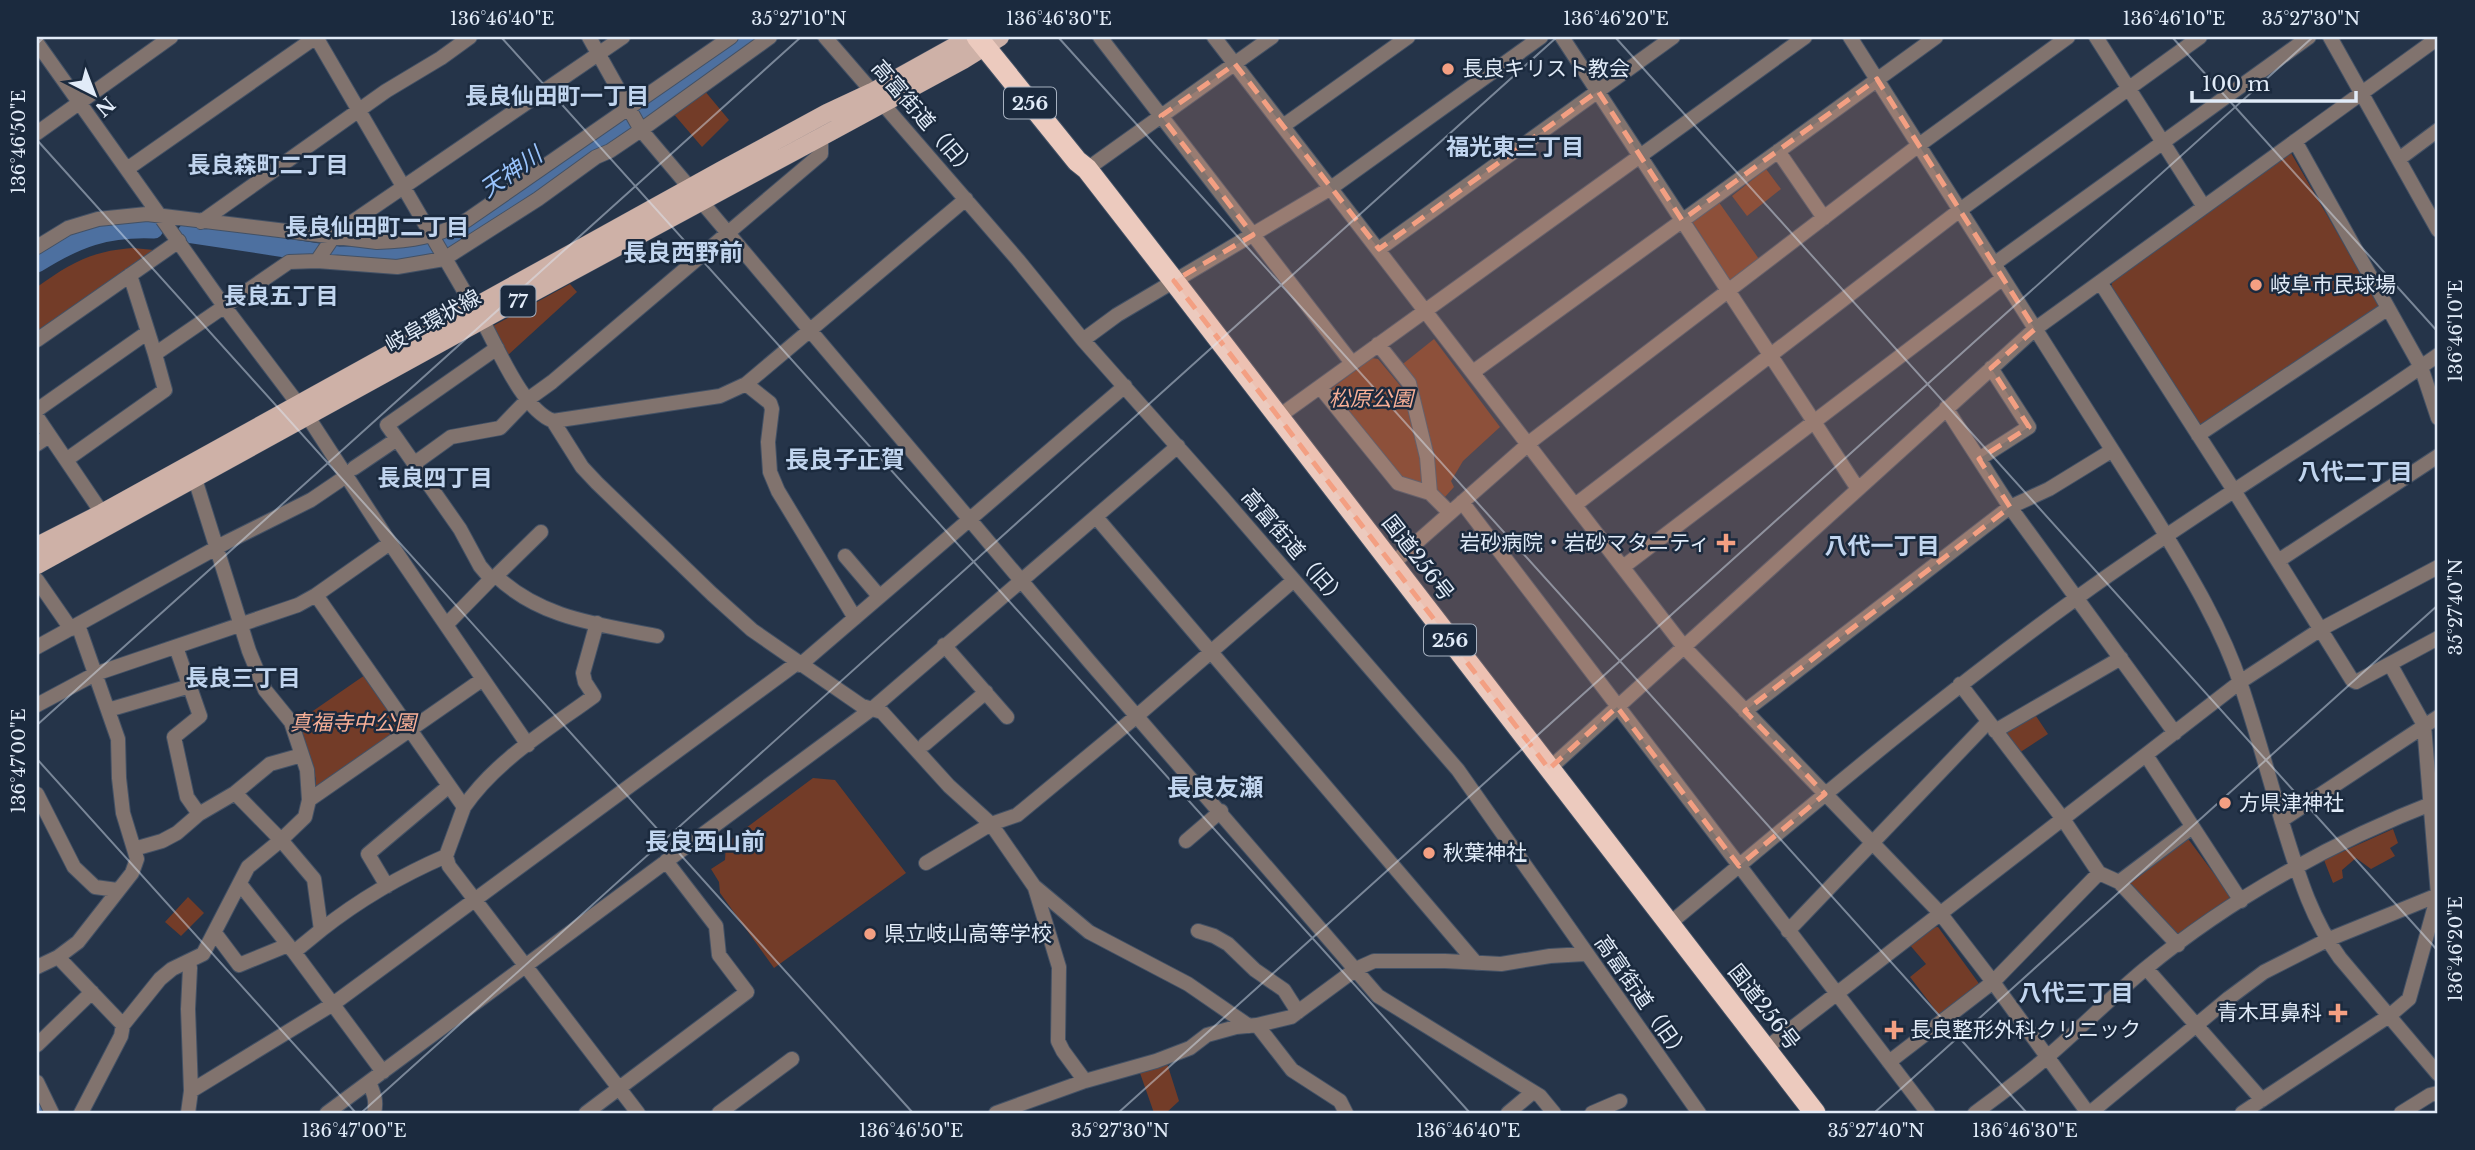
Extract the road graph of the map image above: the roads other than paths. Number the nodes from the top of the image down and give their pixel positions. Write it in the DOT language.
graph roads {
  1 [pos="171,37"];
  2 [pos="316,37"];
  3 [pos="470,37"];
  4 [pos="589,37"];
  5 [pos="623,37"];
  6 [pos="731,37"];
  7 [pos="770,37"];
  8 [pos="825,37"];
  9 [pos="1100,37"];
  10 [pos="1214,37"];
  11 [pos="1272,37"];
  12 [pos="1408,37"];
  13 [pos="1541,37"];
  14 [pos="1562,37"];
  15 [pos="1673,37"];
  16 [pos="1805,37"];
  17 [pos="1850,37"];
  18 [pos="1936,37"];
  19 [pos="2068,37"];
  20 [pos="2096,37"];
  21 [pos="2200,37"];
  22 [pos="2309,37"];
  23 [pos="2330,37"];
  24 [pos="2438,38"];
  25 [pos="987,39"];
  26 [pos="37,43"];
  27 [pos="598,54"];
  28 [pos="1235,64"];
  29 [pos="1877,79"];
  30 [pos="2129,89"];
  31 [pos="1598,91"];
  32 [pos="2362,93"];
  33 [pos="877,98"];
  34 [pos="79,102"];
  35 [pos="629,110"];
  36 [pos="359,111"];
  37 [pos="1161,116"];
  38 [pos="1283,126"];
  39 [pos="641,130"];
  40 [pos="2438,130"];
  41 [pos="37,133"];
  42 [pos="821,137"];
  43 [pos="2295,141"];
  44 [pos="2163,142"];
  45 [pos="1919,145"];
  46 [pos="1778,151"];
  47 [pos="1641,156"];
  48 [pos="2399,159"];
  49 [pos="1086,168"];
  50 [pos="127,169"];
  51 [pos="403,187"];
  52 [pos="1331,188"];
  53 [pos="696,195"];
  54 [pos="966,199"];
  55 [pos="2204,207"];
  56 [pos="1960,210"];
  57 [pos="2434,211"];
  58 [pos="1824,218"];
  59 [pos="164,219"];
  60 [pos="1682,220"];
  61 [pos="201,222"];
  62 [pos="2438,230"];
  63 [pos="729,232"];
  64 [pos="1253,235"];
  65 [pos="432,237"];
  66 [pos="331,239"];
  67 [pos="179,241"];
  68 [pos="37,247"];
  69 [pos="1379,249"];
  70 [pos="442,257"];
  71 [pos="317,259"];
  72 [pos="1994,264"];
  73 [pos="130,275"];
  74 [pos="2003,278"];
  75 [pos="1174,281"];
  76 [pos="2100,282"];
  77 [pos="1728,291"];
  78 [pos="224,306"];
  79 [pos="2387,309"];
  80 [pos="1426,310"];
  81 [pos="478,314"];
  82 [pos="2035,329"];
  83 [pos="810,330"];
  84 [pos="148,332"];
  85 [pos="37,340"];
  86 [pos="1083,340"];
  87 [pos="1378,344"];
  88 [pos="497,348"];
  89 [pos="155,354"];
  90 [pos="2438,355"];
  91 [pos="1771,356"];
  92 [pos="1352,363"];
  93 [pos="2421,367"];
  94 [pos="1991,368"];
  95 [pos="1473,372"];
  96 [pos="746,384"];
  97 [pos="1125,386"];
  98 [pos="1320,387"];
  99 [pos="527,400"];
  100 [pos="1946,408"];
  101 [pos="37,410"];
  102 [pos="303,410"];
  103 [pos="37,417"];
  104 [pos="1278,417"];
  105 [pos="2438,418"];
  106 [pos="553,421"];
  107 [pos="1814,422"];
  108 [pos="2198,435"];
  109 [pos="49,436"];
  110 [pos="397,439"];
  111 [pos="37,444"];
  112 [pos="1527,444"];
  113 [pos="1178,446"];
  114 [pos="2111,451"];
  115 [pos="2438,456"];
  116 [pos="1979,459"];
  117 [pos="66,460"];
  118 [pos="415,463"];
  119 [pos="354,468"];
  120 [pos="195,479"];
  121 [pos="339,481"];
  122 [pos="1858,489"];
  123 [pos="2233,489"];
  124 [pos="1430,493"];
  125 [pos="1462,502"];
  126 [pos="1574,505"];
  127 [pos="2010,507"];
  128 [pos="102,513"];
  129 [pos="1450,513"];
  130 [pos="1096,517"];
  131 [pos="971,520"];
  132 [pos="541,532"];
  133 [pos="2165,535"];
  134 [pos="390,543"];
  135 [pos="37,545"];
  136 [pos="218,548"];
  137 [pos="845,556"];
  138 [pos="2278,561"];
  139 [pos="37,565"];
  140 [pos="1391,565"];
  141 [pos="1623,567"];
  142 [pos="2438,567"];
  143 [pos="493,578"];
  144 [pos="37,580"];
  145 [pos="1022,580"];
  146 [pos="1294,580"];
  147 [pos="316,595"];
  148 [pos="879,596"];
  149 [pos="2077,597"];
  150 [pos="855,618"];
  151 [pos="597,624"];
  152 [pos="241,625"];
  153 [pos="446,625"];
  154 [pos="75,627"];
  155 [pos="2322,629"];
  156 [pos="657,636"];
  157 [pos="2438,638"];
  158 [pos="944,645"];
  159 [pos="37,647"];
  160 [pos="176,647"];
  161 [pos="1684,647"];
  162 [pos="1210,651"];
  163 [pos="2121,658"];
  164 [pos="799,664"];
  165 [pos="2390,664"];
  166 [pos="95,674"];
  167 [pos="483,679"];
  168 [pos="2240,682"];
  169 [pos="1960,684"];
  170 [pos="190,687"];
  171 [pos="986,692"];
  172 [pos="37,705"];
  173 [pos="1616,707"];
  174 [pos="873,708"];
  175 [pos="108,710"];
  176 [pos="1745,711"];
  177 [pos="1138,715"];
  178 [pos="1007,717"];
  179 [pos="2438,717"];
  180 [pos="2424,725"];
  181 [pos="1992,726"];
  182 [pos="411,730"];
  183 [pos="2175,733"];
  184 [pos="925,744"];
  185 [pos="528,745"];
  186 [pos="302,755"];
  187 [pos="2146,755"];
  188 [pos="1549,769"];
  189 [pos="449,786"];
  190 [pos="235,793"];
  191 [pos="37,794"];
  192 [pos="1825,794"];
  193 [pos="309,800"];
  194 [pos="2435,802"];
  195 [pos="464,807"];
  196 [pos="1221,811"];
  197 [pos="199,814"];
  198 [pos="2063,819"];
  199 [pos="2282,820"];
  200 [pos="990,824"];
  201 [pos="2192,827"];
  202 [pos="281,840"];
  203 [pos="1186,841"];
  204 [pos="1873,843"];
  205 [pos="134,849"];
  206 [pos="446,856"];
  207 [pos="666,861"];
  208 [pos="926,863"];
  209 [pos="1739,866"];
  210 [pos="2296,868"];
  211 [pos="2099,873"];
  212 [pos="2119,882"];
  213 [pos="240,884"];
  214 [pos="387,886"];
  215 [pos="1034,886"];
  216 [pos="117,890"];
  217 [pos="2438,895"];
  218 [pos="475,899"];
  219 [pos="2241,901"];
  220 [pos="1940,913"];
  221 [pos="1669,924"];
  222 [pos="321,930"];
  223 [pos="1788,931"];
  224 [pos="1198,932"];
  225 [pos="215,933"];
  226 [pos="2327,940"];
  227 [pos="2178,945"];
  228 [pos="291,949"];
  229 [pos="1585,954"];
  230 [pos="58,957"];
  231 [pos="189,962"];
  232 [pos="1476,963"];
  233 [pos="37,967"];
  234 [pos="526,967"];
  235 [pos="2146,968"];
  236 [pos="1356,969"];
  237 [pos="1993,982"];
  238 [pos="92,992"];
  239 [pos="1836,993"];
  240 [pos="333,1004"];
  241 [pos="1298,1012"];
  242 [pos="2389,1016"];
  243 [pos="123,1025"];
  244 [pos="2197,1025"];
  245 [pos="1253,1026"];
  246 [pos="37,1045"];
  247 [pos="1765,1049"];
  248 [pos="2047,1058"];
  249 [pos="792,1059"];
  250 [pos="1889,1062"];
  251 [pos="383,1072"];
  252 [pos="2438,1074"];
  253 [pos="1085,1081"];
  254 [pos="37,1082"];
  255 [pos="369,1082"];
  256 [pos="619,1089"];
  257 [pos="191,1091"];
  258 [pos="1533,1092"];
  259 [pos="2438,1093"];
  260 [pos="2262,1100"];
  261 [pos="1620,1101"];
  262 [pos="52,1113"];
  263 [pos="81,1113"];
  264 [pos="188,1113"];
  265 [pos="327,1113"];
  266 [pos="374,1113"];
  267 [pos="586,1113"];
  268 [pos="638,1113"];
  269 [pos="719,1113"];
  270 [pos="996,1113"];
  271 [pos="1346,1113"];
  272 [pos="1508,1113"];
  273 [pos="1554,1113"];
  274 [pos="1592,1113"];
  275 [pos="1699,1113"];
  276 [pos="1815,1113"];
  277 [pos="1928,1113"];
  278 [pos="1975,1113"];
  279 [pos="2089,1113"];
  280 [pos="2242,1113"];
  281 [pos="2404,1113"];
  1 -- 34 [label="street"];
  2 -- 36 [label="street"];
  2 -- 50 [label="street"];
  3 -- 36 [label="street"];
  4 -- 27 [label="street"];
  5 -- 27 [label="street"];
  6 -- 35 [label="street"];
  7 -- 39 [label="street"];
  8 -- 33 [label="street, 高富街道（旧）"];
  9 -- 37 [label="street"];
  10 -- 28 [label="street"];
  11 -- 28 [label="street"];
  12 -- 38 [label="street"];
  13 -- 52 [label="street"];
  14 -- 31 [label="street"];
  15 -- 31 [label="street"];
  16 -- 47 [label="street"];
  17 -- 29 [label="street"];
  18 -- 29 [label="street"];
  19 -- 45 [label="street"];
  20 -- 30 [label="street"];
  21 -- 30 [label="street"];
  22 -- 44 [label="street"];
  23 -- 32 [label="street"];
  24 -- 32 [label="street"];
  25 -- 33 [label="main road, 岐阜環状線 / 77"];
  25 -- 49 [label="highway, 国道256号 / 256"];
  26 -- 34 [label="street"];
  27 -- 35 [label="street"];
  27 -- 51 [label="street"];
  28 -- 37 [label="street"];
  28 -- 38 [label="street"];
  29 -- 45 [label="street"];
  29 -- 46 [label="street"];
  30 -- 44 [label="street"];
  30 -- 56 [label="street"];
  31 -- 47 [label="street"];
  31 -- 69 [label="street"];
  32 -- 43 [label="street"];
  32 -- 48 [label="street"];
  33 -- 42 [label="main road, 岐阜環状線 / 77"];
  33 -- 53 [label="main road, 岐阜環状線 / 77"];
  33 -- 54 [label="street, 高富街道（旧）"];
  34 -- 41 [label="street"];
  34 -- 50 [label="street"];
  35 -- 39 [label="street"];
  35 -- 65 [label="street"];
  36 -- 51 [label="street"];
  36 -- 61 [label="street"];
  37 -- 49 [label="street"];
  37 -- 64 [label="street"];
  38 -- 52 [label="street"];
  39 -- 53 [label="street"];
  39 -- 70 [label="street"];
  40 -- 48 [label="street"];
  42 -- 53 [label="main road, 岐阜環状線 / 77"];
  42 -- 63 [label="street"];
  43 -- 55 [label="street"];
  43 -- 79 [label="street"];
  44 -- 55 [label="street"];
  44 -- 72 [label="street"];
  45 -- 56 [label="street"];
  45 -- 58 [label="street"];
  46 -- 58 [label="street"];
  46 -- 60 [label="street"];
  47 -- 60 [label="street"];
  47 -- 80 [label="street"];
  48 -- 57 [label="street"];
  49 -- 75 [label="highway, 国道256号 / 256"];
  50 -- 59 [label="street"];
  51 -- 65 [label="street"];
  51 -- 66 [label="street"];
  52 -- 64 [label="street"];
  52 -- 69 [label="street"];
  53 -- 63 [label="street"];
  53 -- 81 [label="main road, 岐阜環状線 / 77"];
  54 -- 83 [label="street"];
  54 -- 86 [label="street, 高富街道（旧）"];
  55 -- 76 [label="street"];
  56 -- 72 [label="street"];
  56 -- 91 [label="street"];
  57 -- 62 [label="street"];
  58 -- 77 [label="street"];
  59 -- 61 [label="street"];
  59 -- 67 [label="street"];
  59 -- 68 [label="street"];
  60 -- 77 [label="street"];
  60 -- 95 [label="street"];
  61 -- 66 [label="street"];
  63 -- 83 [label="street"];
  63 -- 99 [label="street"];
  64 -- 75 [label="street"];
  64 -- 92 [label="street"];
  65 -- 66 [label="street"];
  65 -- 70 [label="street"];
  66 -- 71 [label="street"];
  67 -- 73 [label="street"];
  67 -- 78 [label="street"];
  69 -- 80 [label="street"];
  70 -- 71 [label="street"];
  70 -- 81 [label="street"];
  71 -- 78 [label="street"];
  72 -- 74 [label="street"];
  73 -- 84 [label="street"];
  73 -- 85 [label="street"];
  74 -- 82 [label="street"];
  74 -- 107 [label="street"];
  75 -- 86 [label="street"];
  75 -- 104 [label="highway, 国道256号 / 256"];
  76 -- 82 [label="street"];
  76 -- 108 [label="street"];
  77 -- 91 [label="street"];
  77 -- 112 [label="street"];
  78 -- 89 [label="street"];
  78 -- 102 [label="street"];
  79 -- 93 [label="street"];
  79 -- 108 [label="street"];
  80 -- 87 [label="street"];
  80 -- 95 [label="street"];
  81 -- 88 [label="street"];
  81 -- 102 [label="main road, 岐阜環状線 / 77"];
  82 -- 94 [label="street"];
  82 -- 114 [label="street"];
  83 -- 96 [label="street"];
  83 -- 131 [label="street"];
  84 -- 89 [label="street"];
  84 -- 101 [label="street"];
  86 -- 97 [label="street, 高富街道（旧）"];
  87 -- 92 [label="street"];
  87 -- 124 [label="street"];
  88 -- 99 [label="street"];
  88 -- 110 [label="street"];
  89 -- 117 [label="street"];
  90 -- 93 [label="street"];
  91 -- 107 [label="street"];
  91 -- 126 [label="street"];
  92 -- 98 [label="street"];
  93 -- 105 [label="street"];
  93 -- 123 [label="street"];
  94 -- 100 [label="street"];
  94 -- 116 [label="street"];
  95 -- 112 [label="street"];
  96 -- 106 [label="street"];
  96 -- 150 [label="street"];
  97 -- 113 [label="street, 高富街道（旧）"];
  97 -- 131 [label="street"];
  98 -- 104 [label="street"];
  98 -- 124 [label="street"];
  99 -- 106 [label="street"];
  99 -- 118 [label="street"];
  100 -- 116 [label="street"];
  100 -- 122 [label="street"];
  102 -- 120 [label="main road, 岐阜環状線 / 77"];
  102 -- 128 [label="main road, 岐阜環状線 / 77"];
  102 -- 134 [label="street"];
  103 -- 109 [label="street"];
  104 -- 140 [label="highway, 国道256号 / 256"];
  106 -- 164 [label="street"];
  107 -- 122 [label="street"];
  107 -- 141 [label="street"];
  108 -- 123 [label="street"];
  109 -- 111 [label="street"];
  109 -- 117 [label="street"];
  110 -- 118 [label="street"];
  110 -- 119 [label="street"];
  112 -- 125 [label="street"];
  112 -- 126 [label="street"];
  113 -- 130 [label="street"];
  113 -- 146 [label="street, 高富街道（旧）"];
  114 -- 127 [label="street"];
  114 -- 133 [label="street"];
  115 -- 138 [label="street"];
  116 -- 127 [label="street"];
  117 -- 128 [label="street"];
  118 -- 143 [label="street"];
  120 -- 136 [label="street"];
  120 -- 139 [label="main road, 岐阜環状線 / 77"];
  121 -- 136 [label="street"];
  122 -- 161 [label="street"];
  123 -- 133 [label="street"];
  123 -- 138 [label="street"];
  124 -- 129 [label="street"];
  125 -- 129 [label="street"];
  125 -- 173 [label="street"];
  126 -- 141 [label="street"];
  127 -- 149 [label="street"];
  127 -- 176 [label="street"];
  128 -- 135 [label="main road, 岐阜環状線 / 77"];
  129 -- 140 [label="street"];
  130 -- 145 [label="street"];
  130 -- 162 [label="street"];
  131 -- 145 [label="street"];
  131 -- 148 [label="street"];
  132 -- 143 [label="street"];
  133 -- 149 [label="street"];
  133 -- 168 [label="street"];
  134 -- 147 [label="street"];
  134 -- 153 [label="street"];
  136 -- 152 [label="street"];
  136 -- 154 [label="street"];
  137 -- 148 [label="street"];
  138 -- 155 [label="street"];
  140 -- 188 [label="highway, 国道256号 / 256"];
  141 -- 161 [label="street"];
  142 -- 155 [label="street"];
  143 -- 151 [label="street"];
  143 -- 153 [label="street"];
  144 -- 154 [label="street"];
  145 -- 158 [label="street"];
  145 -- 177 [label="street"];
  146 -- 162 [label="street"];
  146 -- 229 [label="street, 高富街道（旧）"];
  147 -- 152 [label="street"];
  147 -- 182 [label="street"];
  148 -- 150 [label="street"];
  149 -- 163 [label="street"];
  149 -- 169 [label="street"];
  150 -- 164 [label="street"];
  151 -- 156 [label="street"];
  151 -- 185 [label="street"];
  152 -- 160 [label="street"];
  152 -- 186 [label="street"];
  153 -- 167 [label="street"];
  154 -- 159 [label="street"];
  154 -- 166 [label="street"];
  155 -- 165 [label="street"];
  155 -- 168 [label="street"];
  157 -- 165 [label="street"];
  158 -- 171 [label="street"];
  158 -- 174 [label="street"];
  160 -- 166 [label="street"];
  160 -- 170 [label="street"];
  161 -- 173 [label="street"];
  161 -- 176 [label="street"];
  162 -- 177 [label="street"];
  162 -- 232 [label="street"];
  163 -- 181 [label="street"];
  163 -- 183 [label="street"];
  164 -- 174 [label="street"];
  164 -- 218 [label="street"];
  165 -- 180 [label="street"];
  166 -- 172 [label="street"];
  166 -- 175 [label="street"];
  167 -- 182 [label="street"];
  167 -- 185 [label="street"];
  168 -- 183 [label="street"];
  168 -- 199 [label="street"];
  169 -- 181 [label="street"];
  169 -- 192 [label="street"];
  170 -- 175 [label="street"];
  170 -- 197 [label="street"];
  171 -- 178 [label="street"];
  171 -- 184 [label="street"];
  173 -- 188 [label="street"];
  173 -- 209 [label="street"];
  174 -- 200 [label="street"];
  174 -- 207 [label="street"];
  175 -- 205 [label="street"];
  176 -- 192 [label="street"];
  177 -- 196 [label="street"];
  177 -- 200 [label="street"];
  179 -- 180 [label="street"];
  180 -- 194 [label="street"];
  180 -- 199 [label="street"];
  181 -- 198 [label="street"];
  181 -- 204 [label="street"];
  182 -- 189 [label="street"];
  182 -- 193 [label="street"];
  183 -- 187 [label="street"];
  185 -- 195 [label="street"];
  186 -- 190 [label="street"];
  186 -- 193 [label="street"];
  187 -- 198 [label="street"];
  187 -- 201 [label="street"];
  188 -- 221 [label="highway, 国道256号 / 256"];
  189 -- 195 [label="street"];
  189 -- 214 [label="street"];
  190 -- 197 [label="street"];
  190 -- 202 [label="street"];
  191 -- 216 [label="street"];
  192 -- 204 [label="street"];
  192 -- 209 [label="street"];
  193 -- 202 [label="street"];
  194 -- 210 [label="street"];
  194 -- 217 [label="street"];
  195 -- 206 [label="street"];
  196 -- 203 [label="street"];
  196 -- 236 [label="street"];
  197 -- 205 [label="street"];
  198 -- 211 [label="street"];
  198 -- 220 [label="street"];
  199 -- 210 [label="street"];
  200 -- 208 [label="street"];
  200 -- 215 [label="street"];
  201 -- 212 [label="street"];
  201 -- 219 [label="street"];
  202 -- 213 [label="street"];
  202 -- 222 [label="street"];
  204 -- 220 [label="street"];
  204 -- 223 [label="street"];
  205 -- 216 [label="street"];
  206 -- 214 [label="street"];
  206 -- 218 [label="street"];
  207 -- 234 [label="street"];
  207 -- 256 [label="street"];
  209 -- 221 [label="street"];
  209 -- 223 [label="street"];
  210 -- 219 [label="street"];
  210 -- 226 [label="street"];
  211 -- 212 [label="street"];
  211 -- 237 [label="street"];
  212 -- 227 [label="street"];
  213 -- 225 [label="street"];
  213 -- 228 [label="street"];
  214 -- 222 [label="street"];
  215 -- 245 [label="street"];
  215 -- 253 [label="street"];
  216 -- 230 [label="street"];
  217 -- 226 [label="street"];
  217 -- 242 [label="street"];
  218 -- 234 [label="street"];
  218 -- 240 [label="street"];
  219 -- 227 [label="street"];
  220 -- 237 [label="street"];
  220 -- 239 [label="street"];
  221 -- 247 [label="highway, 国道256号 / 256"];
  222 -- 228 [label="street"];
  223 -- 239 [label="street"];
  224 -- 241 [label="street"];
  225 -- 228 [label="street"];
  225 -- 231 [label="street"];
  226 -- 242 [label="street"];
  226 -- 244 [label="street"];
  227 -- 235 [label="street"];
  228 -- 240 [label="street"];
  229 -- 232 [label="street"];
  229 -- 275 [label="street, 高富街道（旧）"];
  230 -- 233 [label="street"];
  230 -- 238 [label="street"];
  231 -- 243 [label="street"];
  231 -- 257 [label="street"];
  232 -- 236 [label="street"];
  234 -- 251 [label="street"];
  234 -- 256 [label="street"];
  235 -- 244 [label="street"];
  235 -- 248 [label="street"];
  236 -- 241 [label="street"];
  236 -- 258 [label="street"];
  237 -- 248 [label="street"];
  237 -- 250 [label="street"];
  238 -- 243 [label="street"];
  238 -- 246 [label="street"];
  239 -- 247 [label="street"];
  239 -- 250 [label="street"];
  240 -- 251 [label="street"];
  240 -- 257 [label="street"];
  241 -- 245 [label="street"];
  242 -- 252 [label="street"];
  242 -- 260 [label="street"];
  243 -- 263 [label="street"];
  244 -- 260 [label="street"];
  244 -- 279 [label="street"];
  245 -- 253 [label="street"];
  245 -- 271 [label="street"];
  247 -- 276 [label="highway, 国道256号 / 256"];
  248 -- 278 [label="street"];
  248 -- 279 [label="street"];
  249 -- 269 [label="street"];
  250 -- 277 [label="street"];
  251 -- 255 [label="street"];
  253 -- 270 [label="street"];
  254 -- 262 [label="street"];
  255 -- 265 [label="street"];
  255 -- 266 [label="street"];
  256 -- 267 [label="street"];
  256 -- 268 [label="street"];
  257 -- 264 [label="street"];
  258 -- 272 [label="street"];
  258 -- 273 [label="street"];
  259 -- 281 [label="street"];
  260 -- 280 [label="street"];
  261 -- 274 [label="street"];
}
